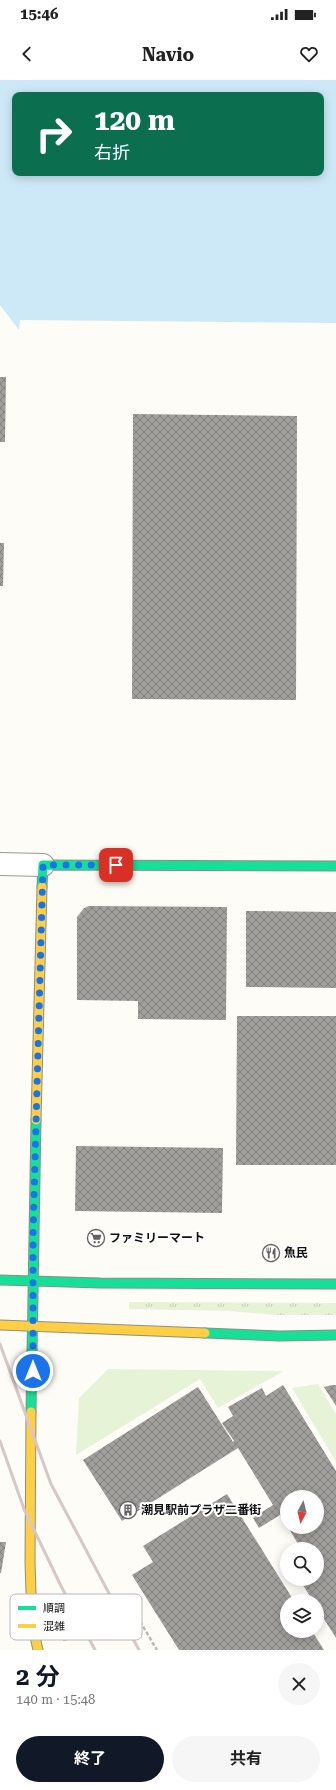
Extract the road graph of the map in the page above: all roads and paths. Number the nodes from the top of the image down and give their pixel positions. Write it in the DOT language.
graph roads {
  1 [pos="0,864"];
  2 [pos="43,865"];
  3 [pos="336,866"];
  4 [pos="0,1280"];
  5 [pos="33,1281"];
  6 [pos="336,1284"];
  7 [pos="0,1325"];
  8 [pos="33,1326"];
  9 [pos="336,1335"];
  10 [pos="31,1594"];
  11 [pos="142,1625"];
  12 [pos="36,1640"];
  13 [pos="38,1650"];
  14 [pos="157,1650"];
  1 -- 2 [label="street"];
  2 -- 3 [label="street"];
  2 -- 5 [label="street"];
  4 -- 5 [label="street"];
  5 -- 6 [label="street"];
  5 -- 8 [label="street"];
  7 -- 8 [label="street"];
  8 -- 9 [label="street"];
  8 -- 10 [label="street"];
  11 -- 14 [label="path"];
  12 -- 13 [label="street"];
}
